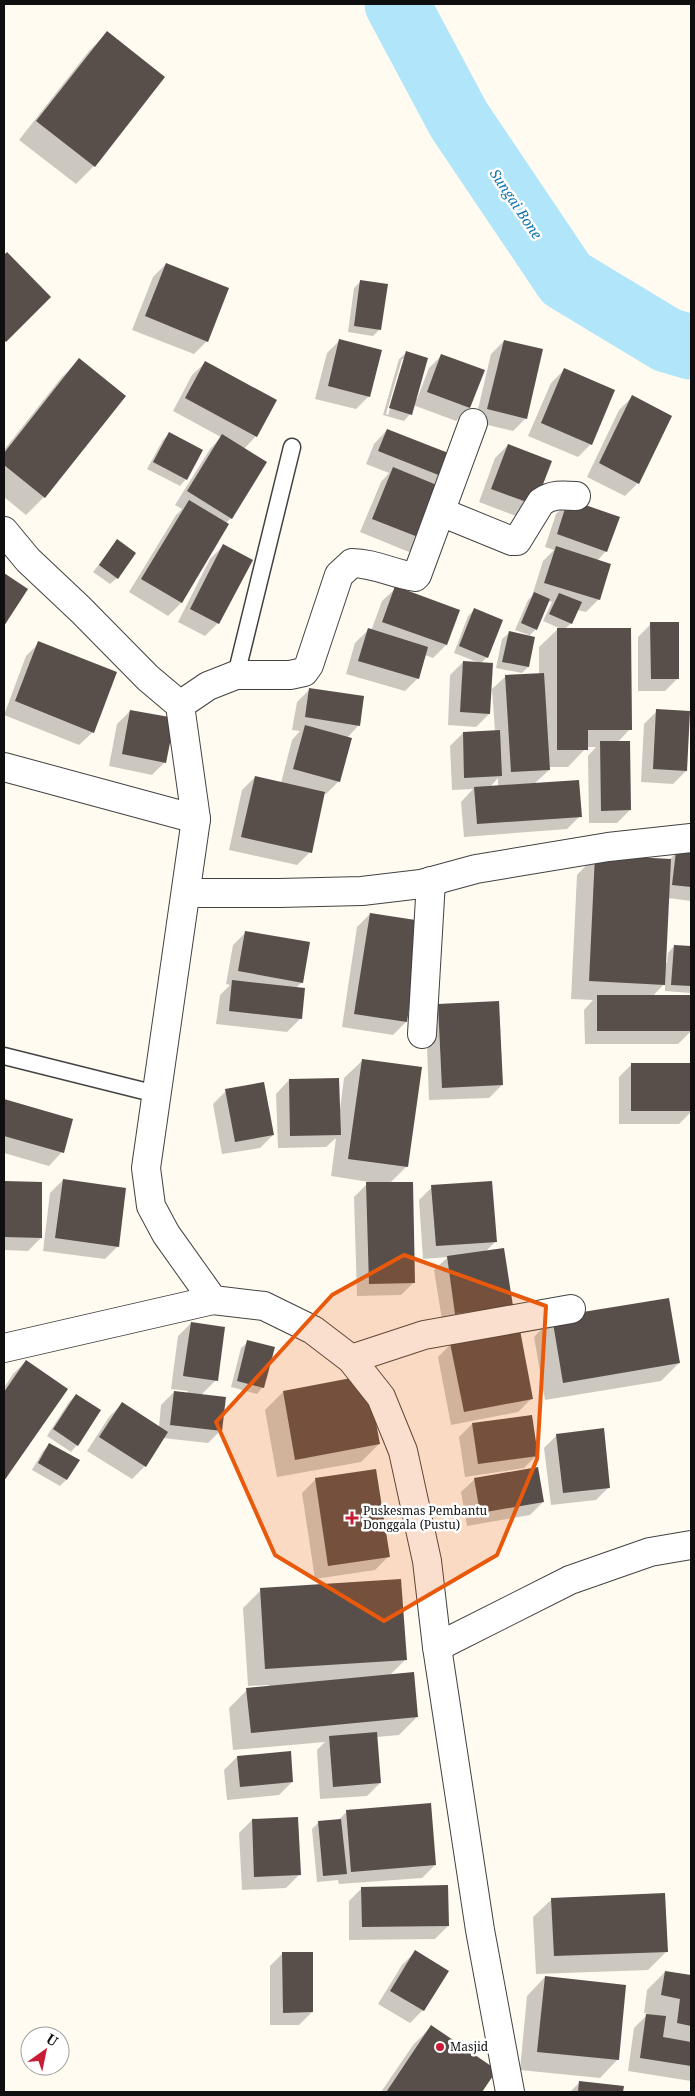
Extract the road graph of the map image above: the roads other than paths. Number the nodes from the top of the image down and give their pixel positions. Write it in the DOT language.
graph roads {
  1 [pos="473,423"];
  2 [pos="292,447"];
  3 [pos="576,496"];
  4 [pos="441,512"];
  5 [pos="4,531"];
  6 [pos="236,675"];
  7 [pos="180,705"];
  8 [pos="4,767"];
  9 [pos="196,819"];
  10 [pos="691,838"];
  11 [pos="431,881"];
  12 [pos="187,893"];
  13 [pos="422,1034"];
  14 [pos="4,1056"];
  15 [pos="156,1094"];
  16 [pos="213,1300"];
  17 [pos="571,1309"];
  18 [pos="4,1348"];
  19 [pos="351,1359"];
  20 [pos="691,1544"];
  21 [pos="437,1647"];
  22 [pos="510,2092"];
  1 -- 4 [label="street"];
  2 -- 6 [label="lane"];
  3 -- 4 [label="street"];
  4 -- 6 [label="street"];
  5 -- 7 [label="street"];
  6 -- 7 [label="street"];
  7 -- 9 [label="street"];
  8 -- 9 [label="street"];
  9 -- 12 [label="street"];
  10 -- 11 [label="street"];
  11 -- 12 [label="street"];
  11 -- 13 [label="street"];
  12 -- 15 [label="street"];
  14 -- 15 [label="lane"];
  15 -- 16 [label="street"];
  16 -- 18 [label="street"];
  16 -- 19 [label="street"];
  17 -- 19 [label="street"];
  19 -- 21 [label="street"];
  20 -- 21 [label="street"];
  21 -- 22 [label="street"];
}
